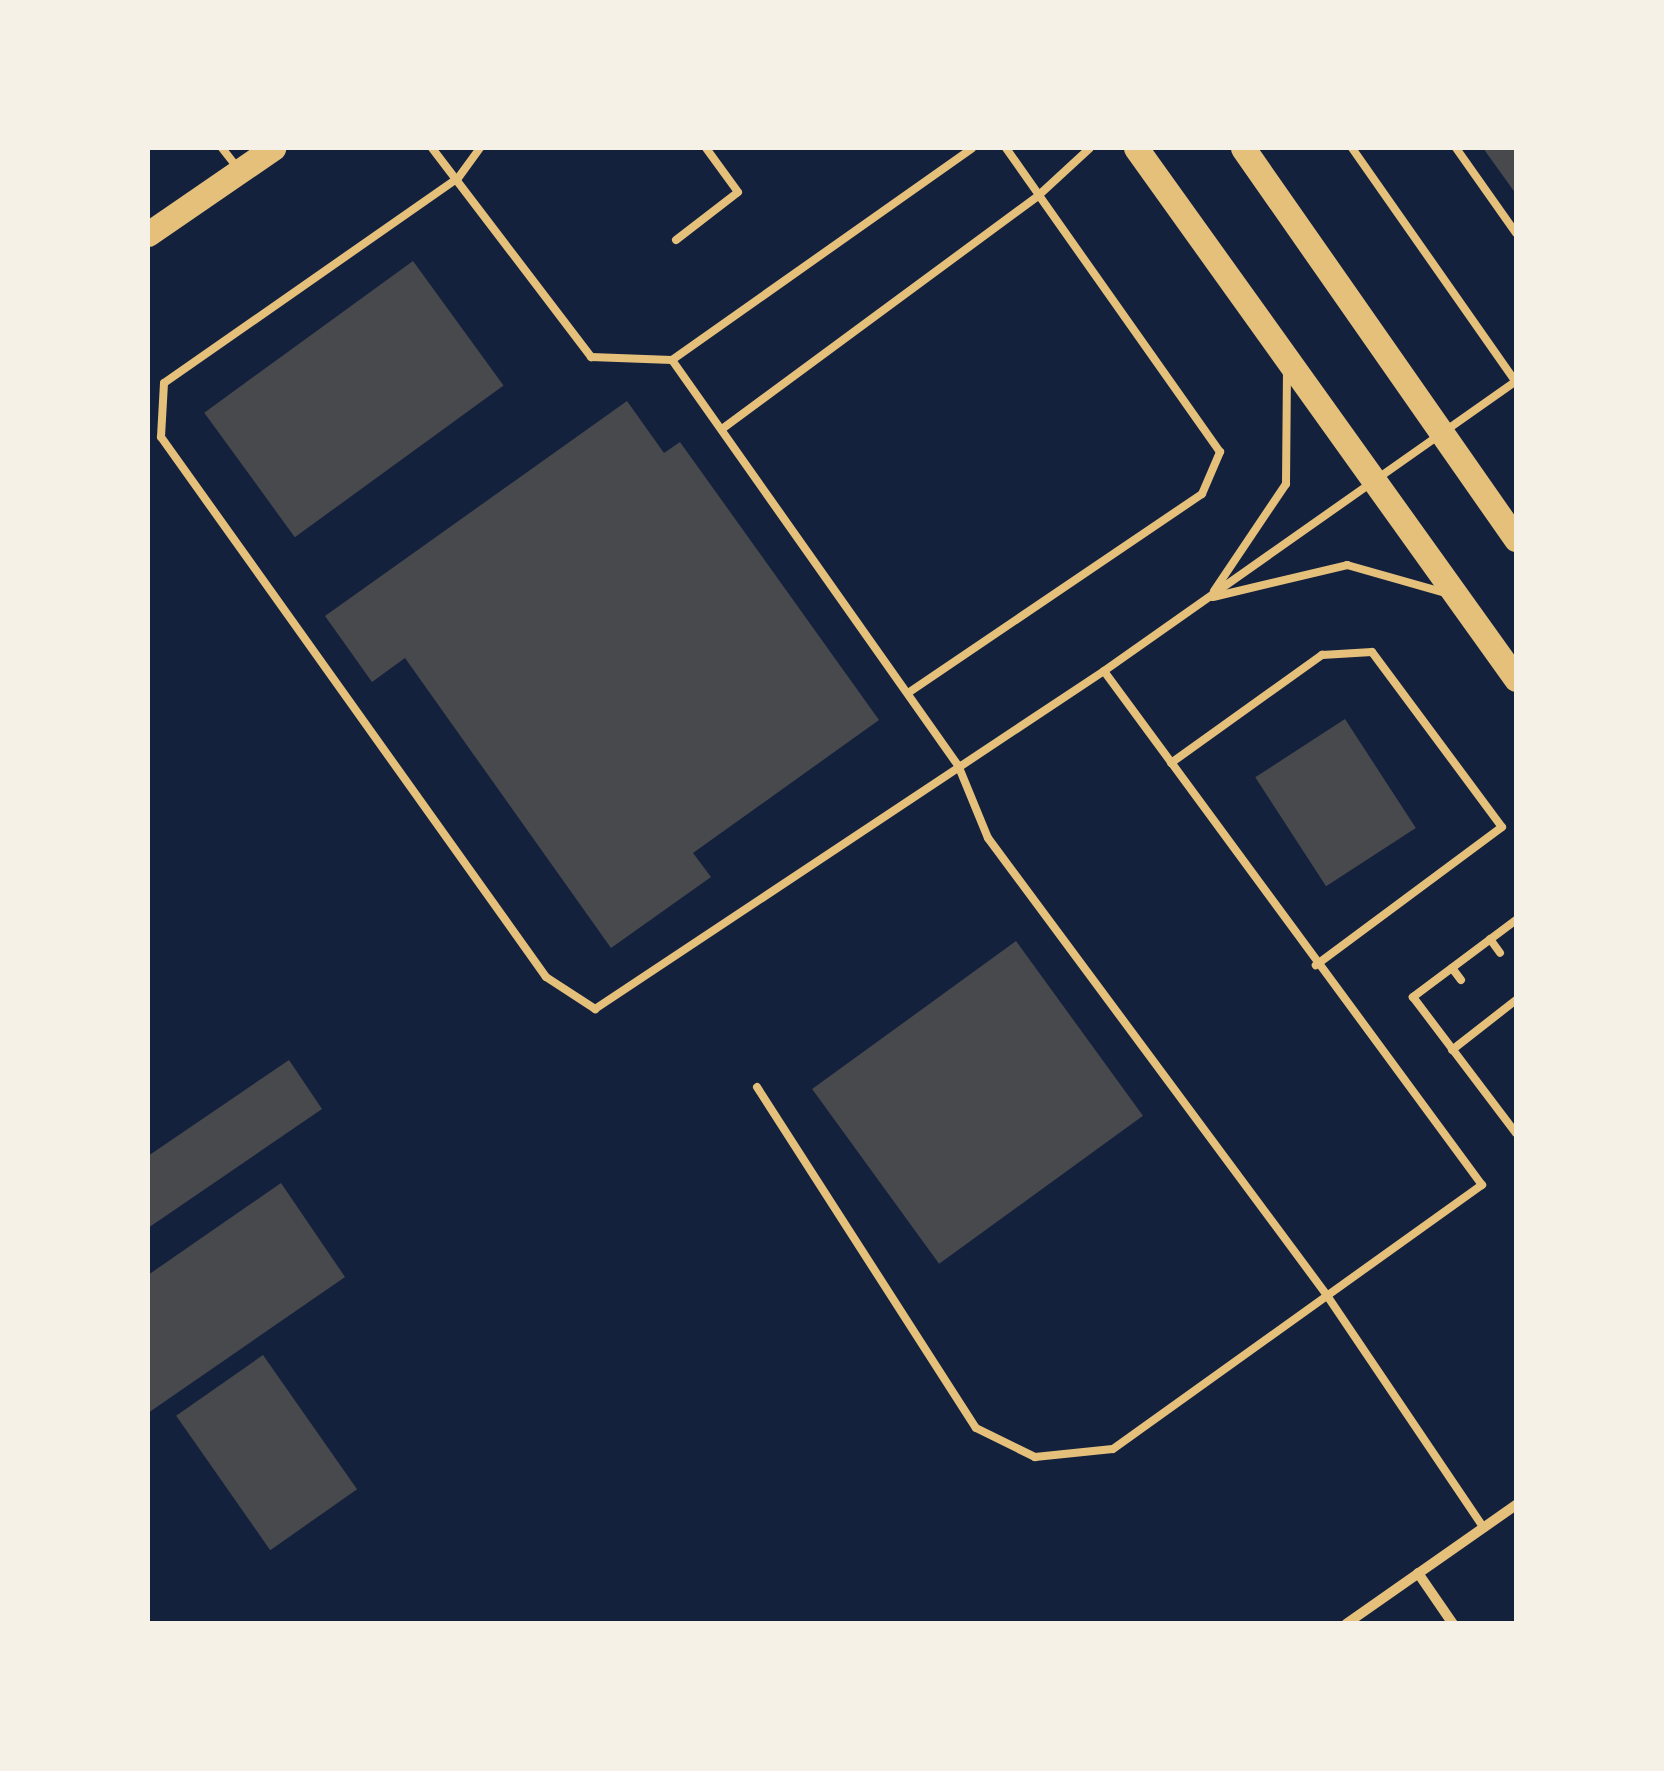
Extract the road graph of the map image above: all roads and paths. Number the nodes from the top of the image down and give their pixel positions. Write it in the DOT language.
graph roads {
  1 [pos="222,148"];
  2 [pos="272,148"];
  3 [pos="432,148"];
  4 [pos="480,148"];
  5 [pos="706,148"];
  6 [pos="972,148"];
  7 [pos="1006,148"];
  8 [pos="1090,148"];
  9 [pos="1136,148"];
  10 [pos="1242,148"];
  11 [pos="1352,148"];
  12 [pos="1456,148"];
  13 [pos="240,170"];
  14 [pos="458,178"];
  15 [pos="1040,195"];
  16 [pos="1516,233"];
  17 [pos="148,234"];
  18 [pos="676,240"];
  19 [pos="1287,352"];
  20 [pos="672,360"];
  21 [pos="1516,381"];
  22 [pos="722,429"];
  23 [pos="1442,434"];
  24 [pos="1377,480"];
  25 [pos="1516,539"];
  26 [pos="1209,597"];
  27 [pos="1461,599"];
  28 [pos="1104,671"];
  29 [pos="1516,678"];
  30 [pos="908,693"];
  31 [pos="1172,763"];
  32 [pos="958,765"];
  33 [pos="1516,920"];
  34 [pos="1490,940"];
  35 [pos="1500,953"];
  36 [pos="1316,965"];
  37 [pos="1452,968"];
  38 [pos="1461,980"];
  39 [pos="1516,1000"];
  40 [pos="1482,1008"];
  41 [pos="1491,1019"];
  42 [pos="1452,1050"];
  43 [pos="756,1088"];
  44 [pos="1516,1133"];
  45 [pos="1326,1294"];
  46 [pos="1516,1505"];
  47 [pos="1483,1526"];
  48 [pos="1418,1574"];
  49 [pos="1346,1624"];
  50 [pos="1452,1624"];
  1 -- 13 [label="lane"];
  2 -- 13 [label="main road"];
  3 -- 14 [label="lane"];
  4 -- 14 [label="lane"];
  5 -- 18 [label="lane"];
  6 -- 20 [label="lane"];
  7 -- 15 [label="lane"];
  8 -- 15 [label="lane"];
  9 -- 19 [label="main road"];
  10 -- 23 [label="main road"];
  11 -- 21 [label="lane"];
  12 -- 16 [label="lane"];
  13 -- 17 [label="main road"];
  14 -- 20 [label="lane"];
  14 -- 32 [label="lane"];
  15 -- 22 [label="lane"];
  15 -- 30 [label="lane"];
  19 -- 24 [label="main road"];
  19 -- 26 [label="lane"];
  20 -- 22 [label="lane"];
  21 -- 23 [label="lane"];
  22 -- 30 [label="lane"];
  23 -- 24 [label="lane"];
  23 -- 25 [label="main road"];
  24 -- 26 [label="lane"];
  24 -- 27 [label="main road"];
  26 -- 27 [label="lane"];
  26 -- 28 [label="lane"];
  27 -- 29 [label="main road"];
  28 -- 31 [label="lane"];
  28 -- 32 [label="lane"];
  30 -- 32 [label="lane"];
  31 -- 36 [label="lane"];
  31 -- 36 [label="lane"];
  32 -- 45 [label="lane"];
  33 -- 34 [label="lane"];
  34 -- 35 [label="lane"];
  34 -- 37 [label="lane"];
  36 -- 45 [label="lane"];
  37 -- 38 [label="lane"];
  37 -- 42 [label="lane"];
  39 -- 41 [label="lane"];
  40 -- 41 [label="lane"];
  41 -- 42 [label="lane"];
  42 -- 44 [label="lane"];
  43 -- 45 [label="lane"];
  45 -- 47 [label="lane"];
  46 -- 47 [label="street"];
  47 -- 48 [label="street"];
  48 -- 49 [label="street"];
  48 -- 50 [label="street"];
}
